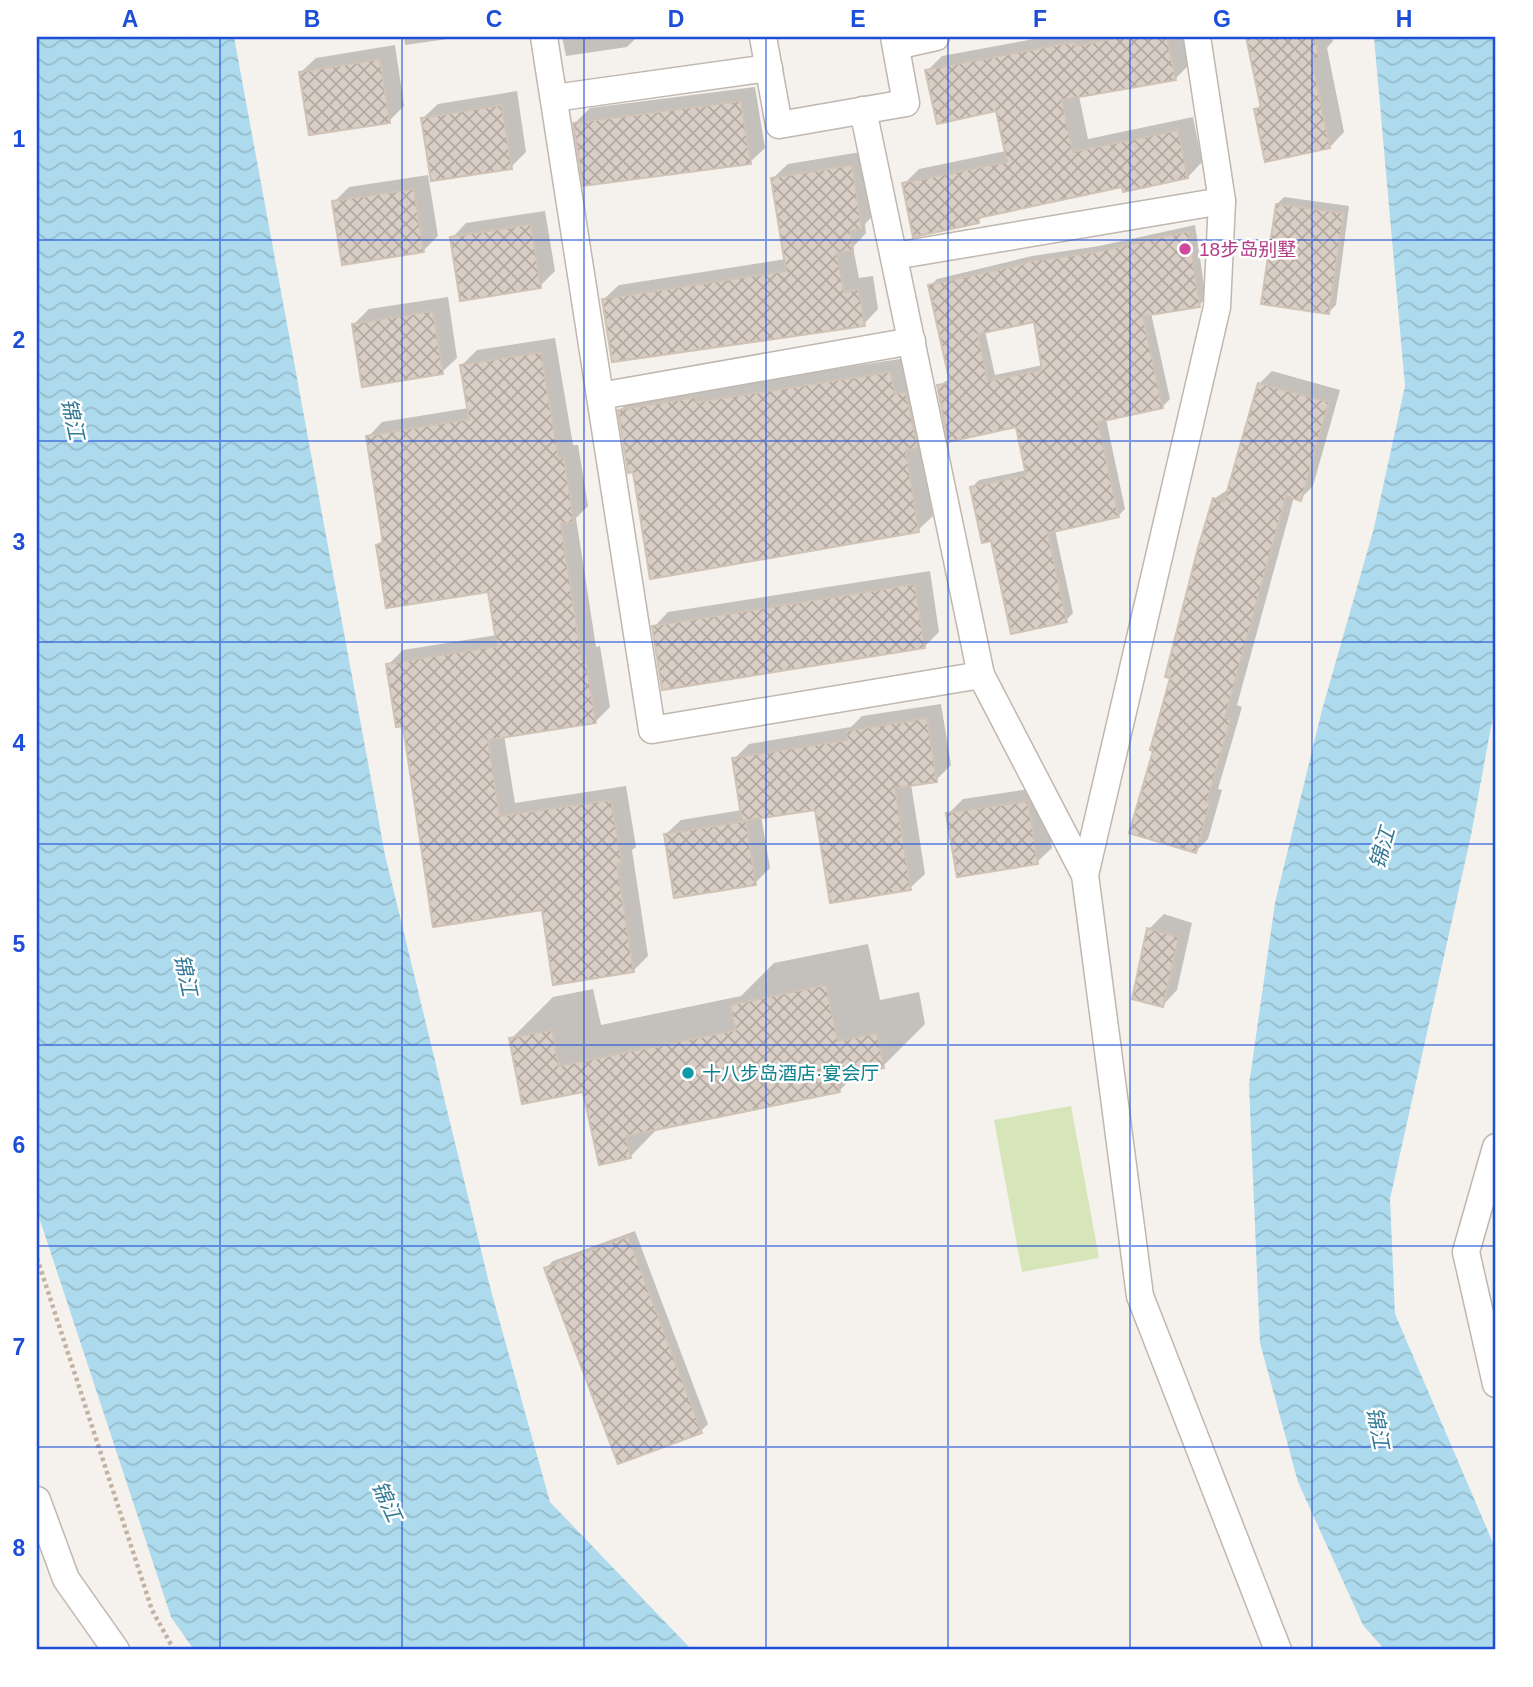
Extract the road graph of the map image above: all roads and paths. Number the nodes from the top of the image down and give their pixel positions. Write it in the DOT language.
graph roads {
  1 [pos="544,37"];
  2 [pos="763,37"];
  3 [pos="936,37"];
  4 [pos="1198,37"];
  5 [pos="895,41"];
  6 [pos="769,68"];
  7 [pos="554,98"];
  8 [pos="863,110"];
  9 [pos="1222,201"];
  10 [pos="894,256"];
  11 [pos="912,341"];
  12 [pos="600,396"];
  13 [pos="981,675"];
  14 [pos="1085,875"];
  15 [pos="1496,1147"];
  16 [pos="37,1258"];
  17 [pos="1496,1384"];
  18 [pos="37,1500"];
  19 [pos="116,1650"];
  20 [pos="174,1650"];
  21 [pos="1278,1650"];
  1 -- 7 [label="street"];
  2 -- 6 [label="street"];
  3 -- 5 [label="street"];
  4 -- 9 [label="street"];
  5 -- 8 [label="street"];
  6 -- 7 [label="street"];
  6 -- 8 [label="street"];
  7 -- 12 [label="street"];
  8 -- 10 [label="street"];
  9 -- 10 [label="street"];
  9 -- 14 [label="street"];
  10 -- 11 [label="street"];
  11 -- 12 [label="street"];
  11 -- 13 [label="street"];
  12 -- 13 [label="street"];
  13 -- 14 [label="street"];
  14 -- 21 [label="street"];
  15 -- 17 [label="street"];
  16 -- 20 [label="path"];
  18 -- 19 [label="street"];
}
